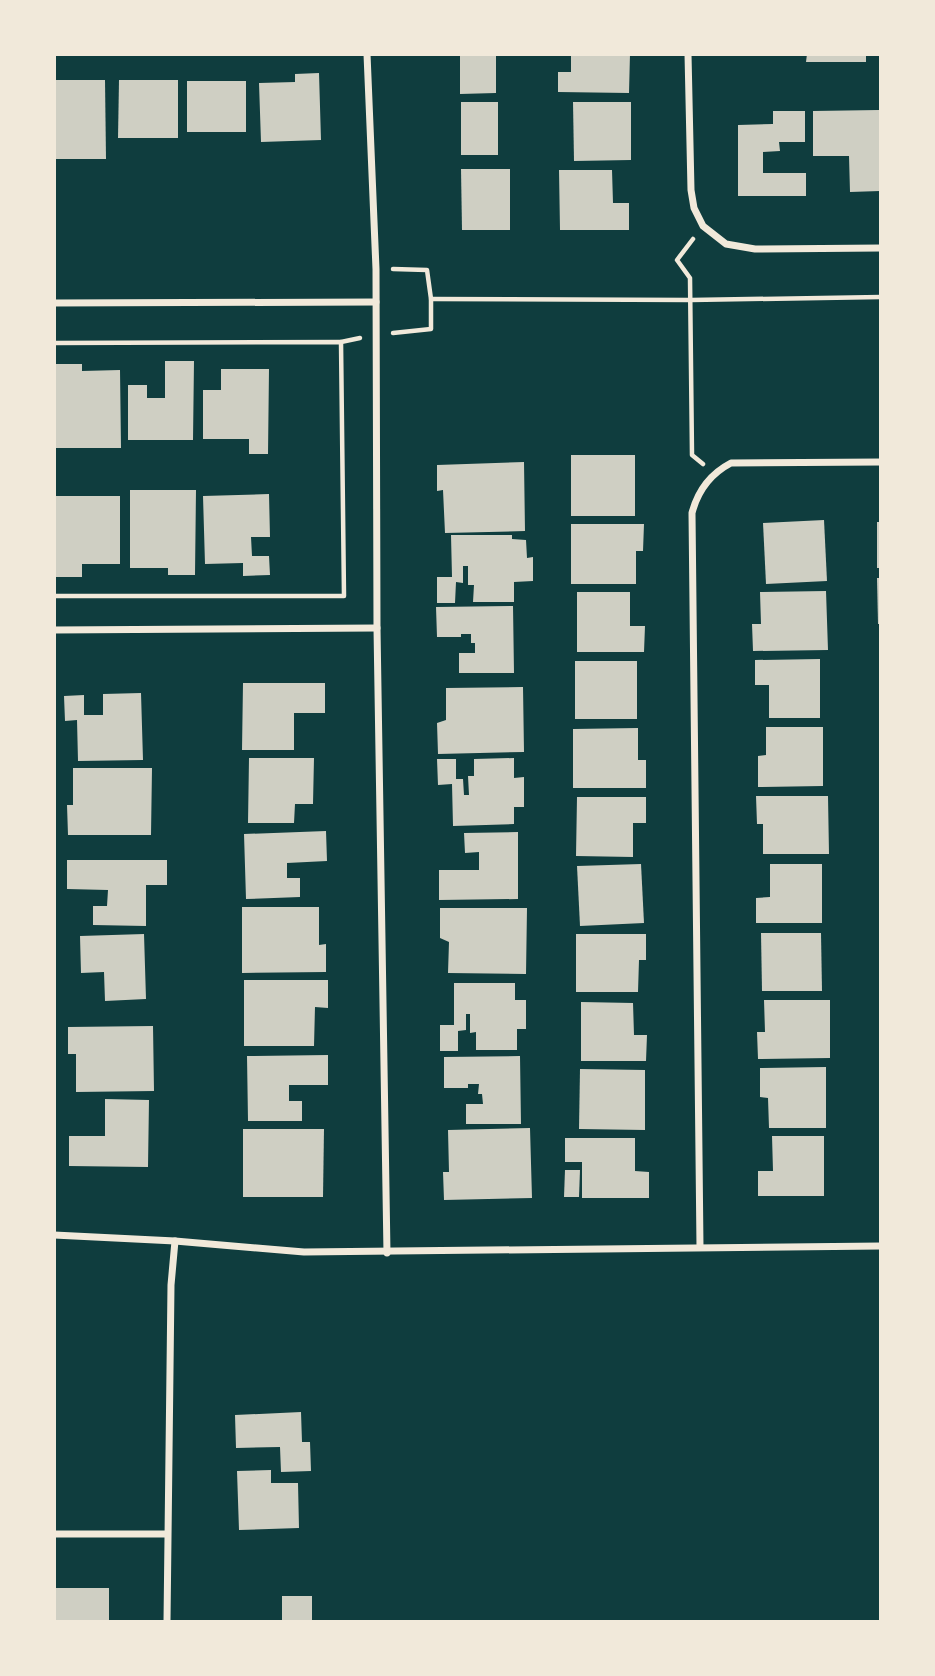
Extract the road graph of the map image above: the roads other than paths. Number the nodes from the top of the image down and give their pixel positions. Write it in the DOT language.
graph roads {
  1 [pos="366,54"];
  2 [pos="688,54"];
  3 [pos="881,248"];
  4 [pos="376,302"];
  5 [pos="54,303"];
  6 [pos="881,462"];
  7 [pos="376,628"];
  8 [pos="54,630"];
  9 [pos="54,1235"];
  10 [pos="175,1241"];
  11 [pos="881,1246"];
  12 [pos="700,1247"];
  13 [pos="387,1253"];
  14 [pos="54,1534"];
  15 [pos="166,1534"];
  16 [pos="167,1622"];
  1 -- 4 [label="street"];
  2 -- 3 [label="street"];
  4 -- 5 [label="street"];
  4 -- 7 [label="street"];
  6 -- 12 [label="street"];
  7 -- 8 [label="street"];
  7 -- 13 [label="street"];
  9 -- 10 [label="street"];
  10 -- 13 [label="street"];
  10 -- 15 [label="street"];
  11 -- 12 [label="street"];
  12 -- 13 [label="street"];
  14 -- 15 [label="street"];
  15 -- 16 [label="street"];
}
